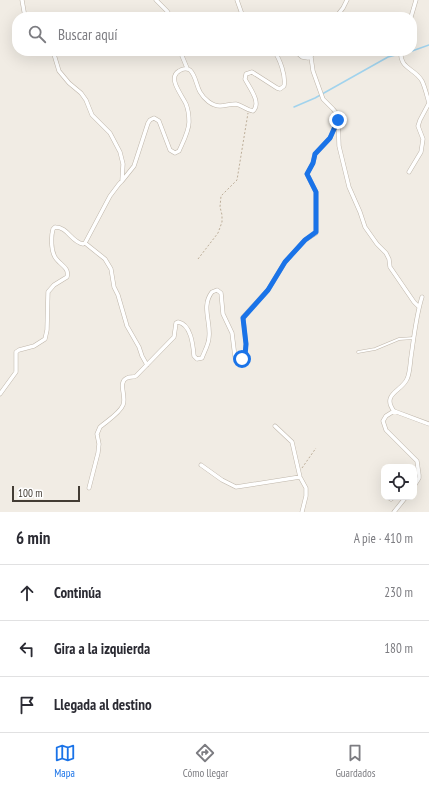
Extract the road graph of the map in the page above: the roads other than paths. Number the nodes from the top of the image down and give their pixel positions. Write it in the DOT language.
graph roads {
  1 [pos="22,0"];
  2 [pos="156,0"];
  3 [pos="237,0"];
  4 [pos="346,0"];
  5 [pos="416,0"];
  6 [pos="24,12"];
  7 [pos="168,12"];
  8 [pos="241,12"];
  9 [pos="340,12"];
  10 [pos="412,12"];
  11 [pos="54,56"];
  12 [pos="182,56"];
  13 [pos="277,56"];
  14 [pos="302,56"];
  15 [pos="400,56"];
  16 [pos="311,57"];
  17 [pos="187,68"];
  18 [pos="429,103"];
  19 [pos="338,120"];
  20 [pos="409,172"];
  21 [pos="122,181"];
  22 [pos="85,243"];
  23 [pos="422,297"];
  24 [pos="419,307"];
  25 [pos="414,338"];
  26 [pos="358,352"];
  27 [pos="147,365"];
  28 [pos="0,394"];
  29 [pos="394,411"];
  30 [pos="429,424"];
  31 [pos="275,426"];
  32 [pos="202,466"];
  33 [pos="300,477"];
  34 [pos="419,478"];
  35 [pos="417,481"];
  36 [pos="89,488"];
  37 [pos="404,500"];
  38 [pos="302,512"];
  39 [pos="394,512"];
  1 -- 6 [label="street"];
  2 -- 7 [label="street"];
  3 -- 8 [label="street"];
  4 -- 9 [label="street"];
  5 -- 10 [label="street"];
  11 -- 21 [label="street"];
  12 -- 17 [label="street"];
  13 -- 17 [label="street"];
  14 -- 16 [label="street"];
  15 -- 18 [label="street"];
  16 -- 19 [label="street"];
  17 -- 21 [label="street"];
  18 -- 20 [label="street"];
  19 -- 24 [label="street"];
  19 -- 27 [label="street"];
  21 -- 22 [label="street"];
  22 -- 27 [label="street"];
  22 -- 28 [label="street"];
  23 -- 24 [label="street"];
  24 -- 25 [label="street"];
  25 -- 26 [label="lane"];
  25 -- 29 [label="street"];
  27 -- 36 [label="street"];
  29 -- 30 [label="street"];
  29 -- 34 [label="street"];
  31 -- 33 [label="street"];
  32 -- 33 [label="street"];
  33 -- 38 [label="street"];
  34 -- 35 [label="street"];
  37 -- 39 [label="street"];
}
